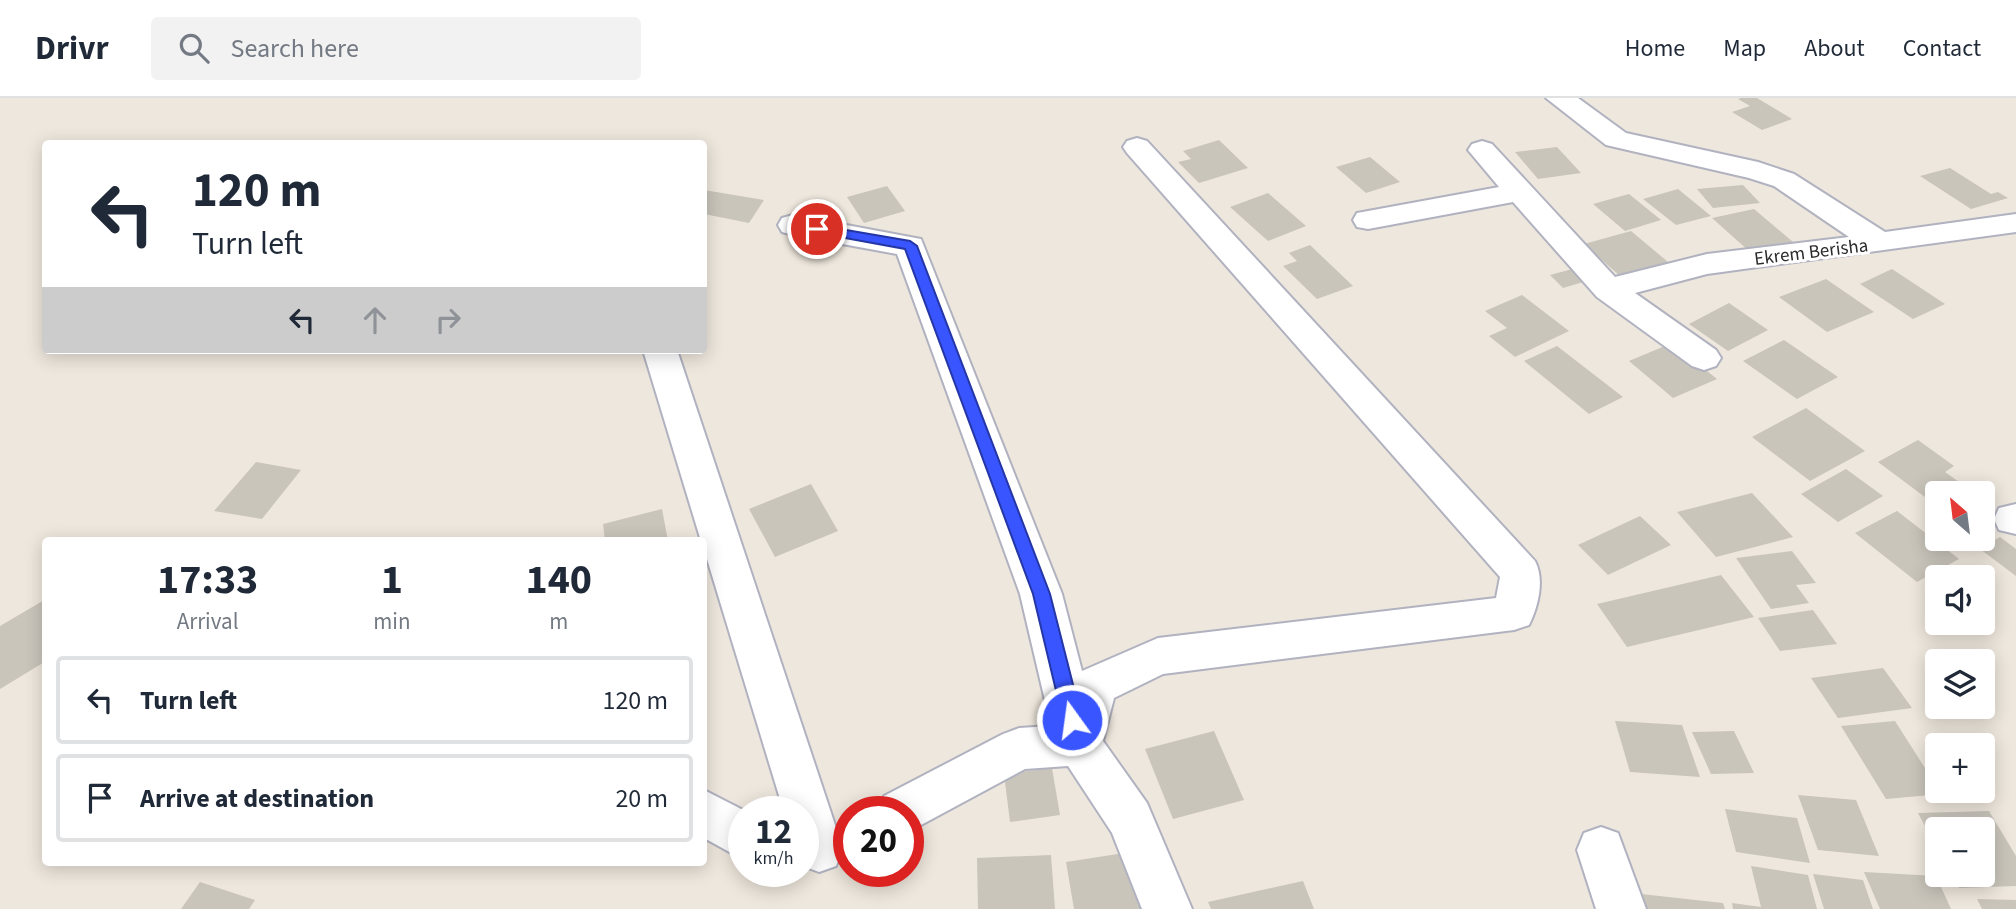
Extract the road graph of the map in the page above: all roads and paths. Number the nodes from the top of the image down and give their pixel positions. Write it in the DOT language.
graph roads {
  1 [pos="1560,98"];
  2 [pos="1137,147"];
  3 [pos="1482,150"];
  4 [pos="1519,192"];
  5 [pos="1368,220"];
  6 [pos="2016,223"];
  7 [pos="793,225"];
  8 [pos="1880,243"];
  9 [pos="1608,289"];
  10 [pos="661,354"];
  11 [pos="1704,358"];
  12 [pos="1079,745"];
  13 [pos="924,800"];
  14 [pos="707,814"];
  15 [pos="728,827"];
  16 [pos="824,846"];
  17 [pos="1601,850"];
  18 [pos="1167,909"];
  19 [pos="1621,909"];
  1 -- 8 [label="street"];
  2 -- 12 [label="street"];
  3 -- 4 [label="street"];
  4 -- 5 [label="street"];
  4 -- 9 [label="street"];
  6 -- 8 [label="street, Ekrem Berisha"];
  7 -- 12 [label="street"];
  8 -- 9 [label="street, Ekrem Berisha"];
  9 -- 11 [label="street"];
  10 -- 16 [label="street"];
  12 -- 13 [label="street"];
  12 -- 18 [label="street"];
  14 -- 15 [label="street"];
  17 -- 19 [label="street"];
}
